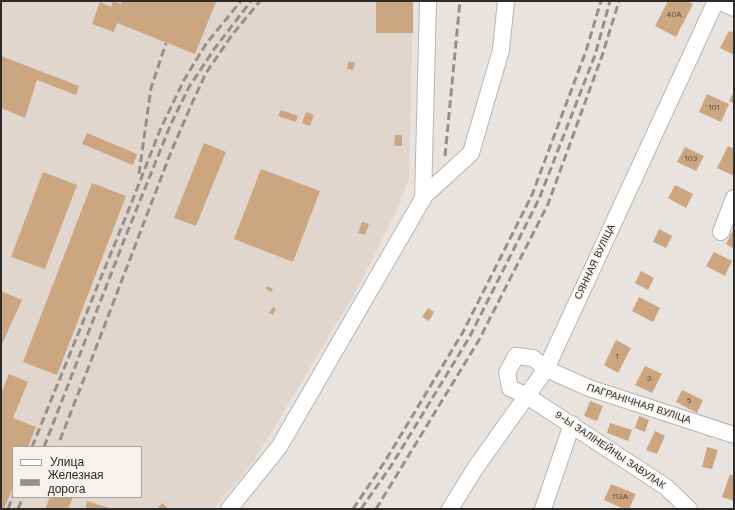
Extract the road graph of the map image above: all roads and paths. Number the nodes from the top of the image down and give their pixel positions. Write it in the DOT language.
graph roads {
  1 [pos="428,1"];
  2 [pos="506,1"];
  3 [pos="717,1"];
  4 [pos="734,8"];
  5 [pos="734,198"];
  6 [pos="423,199"];
  7 [pos="721,232"];
  8 [pos="546,369"];
  9 [pos="527,396"];
  10 [pos="572,424"];
  11 [pos="734,435"];
  12 [pos="229,509"];
  13 [pos="450,509"];
  14 [pos="543,509"];
  15 [pos="689,509"];
  1 -- 6 [label="street"];
  2 -- 6 [label="street"];
  3 -- 4 [label="street"];
  3 -- 8 [label="street, СЯННАЯ ВУЛІЦА"];
  5 -- 7 [label="street"];
  6 -- 12 [label="street"];
  8 -- 9 [label="street, СЯННАЯ ВУЛІЦА"];
  8 -- 9 [label="street"];
  8 -- 11 [label="street, ПАГРАНІЧНАЯ ВУЛІЦА"];
  9 -- 10 [label="street, 9-Ы ЗАЛІНЕЙНЫ ЗАВУЛАК"];
  9 -- 13 [label="street, СЯННАЯ ВУЛІЦА"];
  10 -- 14 [label="street"];
  10 -- 15 [label="street, 9-Ы ЗАЛІНЕЙНЫ ЗАВУЛАК"];
}
